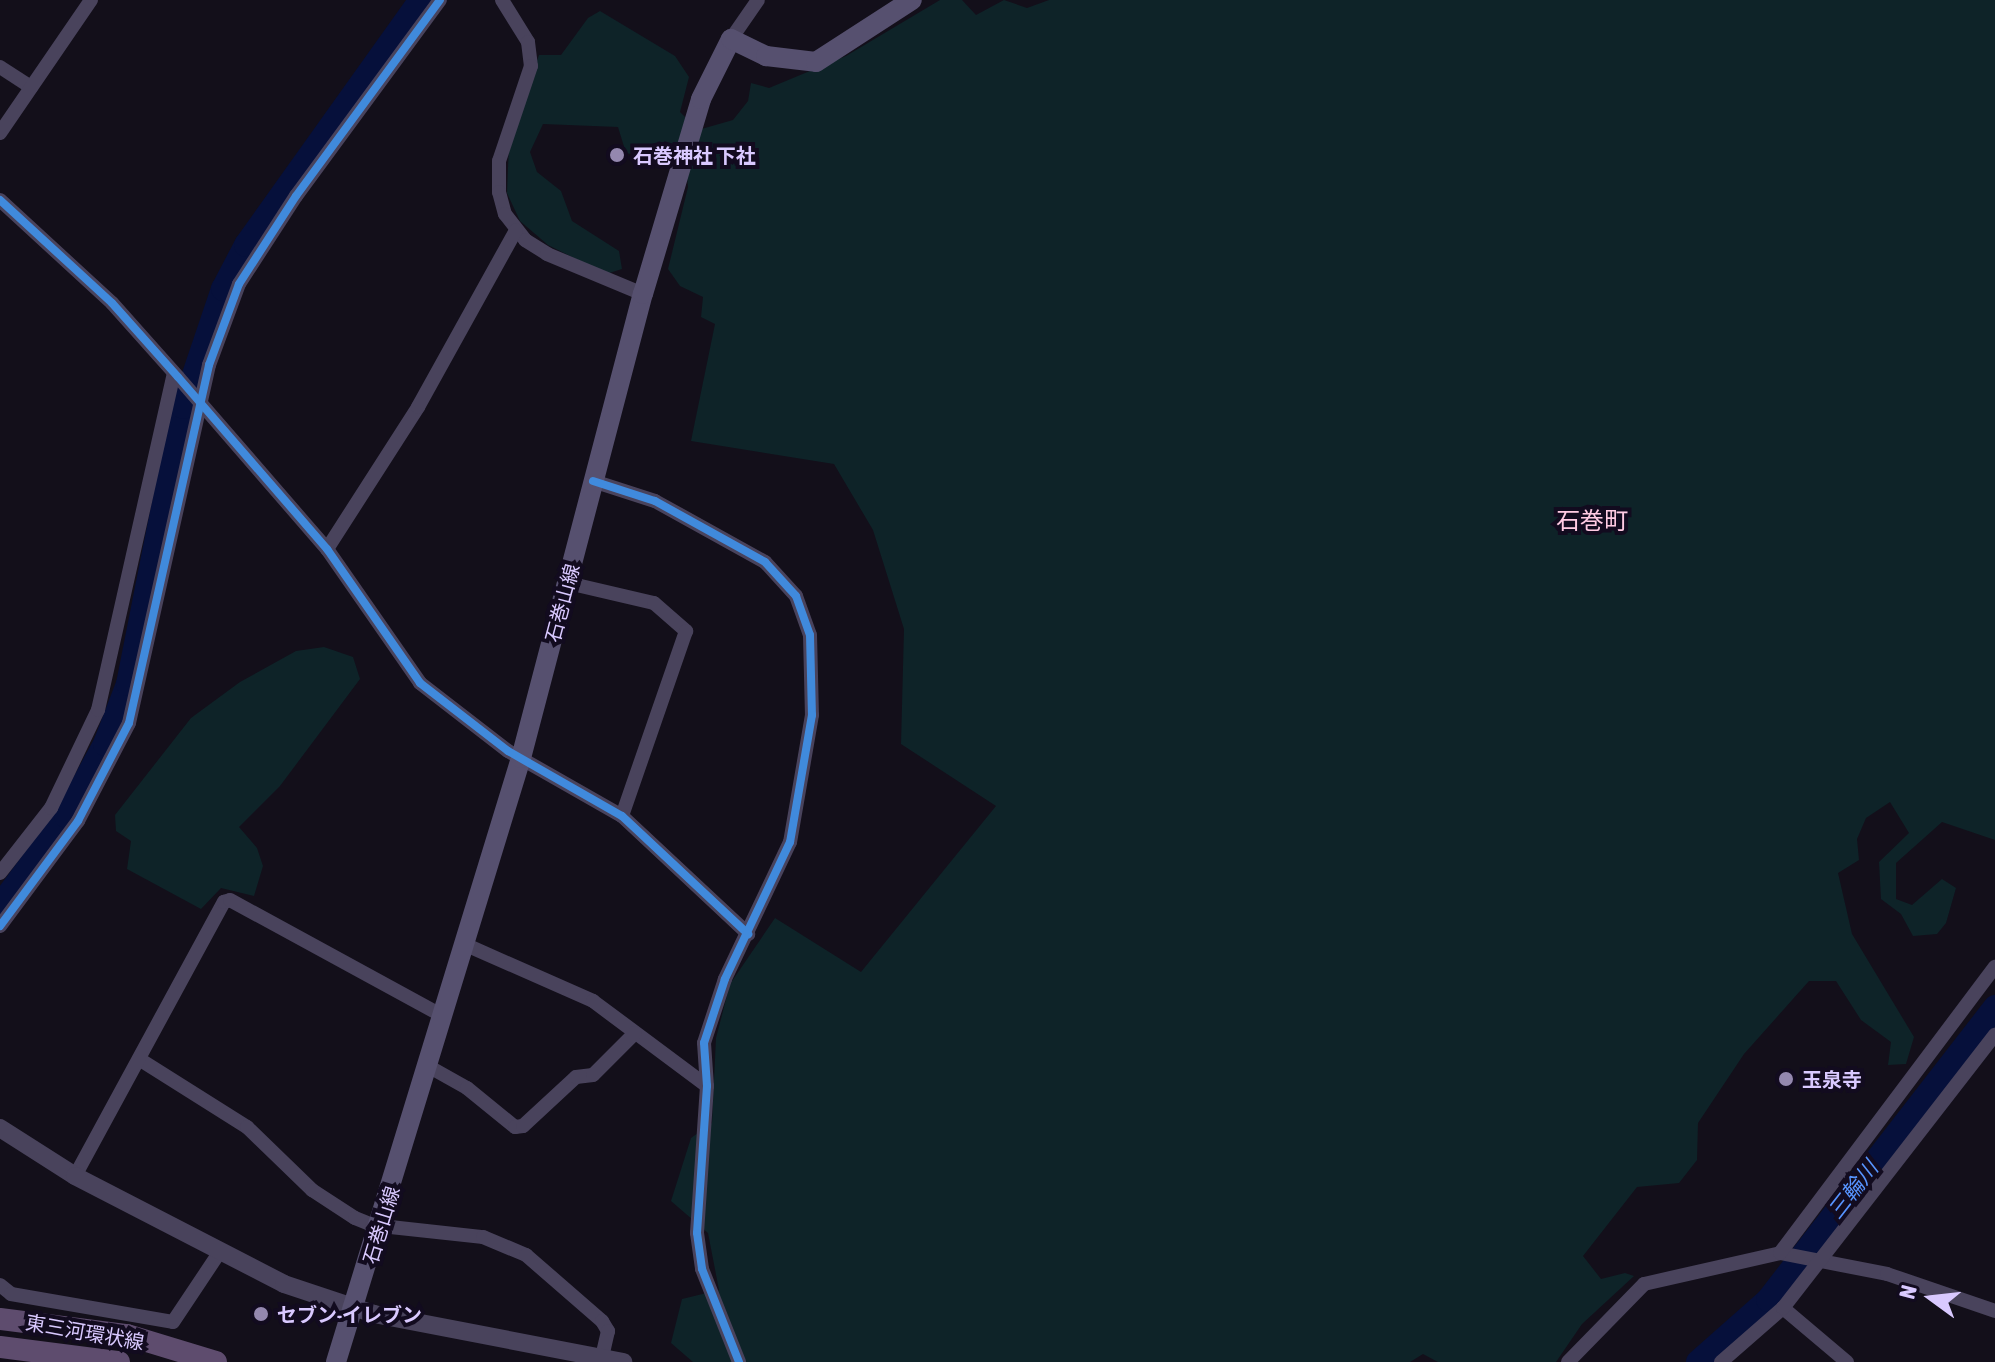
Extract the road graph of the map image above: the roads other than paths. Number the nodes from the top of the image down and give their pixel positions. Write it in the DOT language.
graph roads {
  1 [pos="91,0"];
  2 [pos="440,0"];
  3 [pos="502,0"];
  4 [pos="758,0"];
  5 [pos="912,0"];
  6 [pos="731,39"];
  7 [pos="0,67"];
  8 [pos="31,87"];
  9 [pos="0,133"];
  10 [pos="0,200"];
  11 [pos="516,230"];
  12 [pos="643,294"];
  13 [pos="176,375"];
  14 [pos="199,402"];
  15 [pos="593,481"];
  16 [pos="327,549"];
  17 [pos="568,583"];
  18 [pos="521,758"];
  19 [pos="622,816"];
  20 [pos="0,873"];
  21 [pos="0,926"];
  22 [pos="748,934"];
  23 [pos="464,944"];
  24 [pos="1995,967"];
  25 [pos="441,1015"];
  26 [pos="635,1033"];
  27 [pos="1995,1035"];
  28 [pos="139,1059"];
  29 [pos="426,1065"];
  30 [pos="707,1086"];
  31 [pos="0,1130"];
  32 [pos="75,1176"];
  33 [pos="381,1226"];
  34 [pos="219,1253"];
  35 [pos="1783,1254"];
  36 [pos="1815,1260"];
  37 [pos="0,1285"];
  38 [pos="1783,1308"];
  39 [pos="355,1309"];
  40 [pos="1995,1311"];
  41 [pos="0,1319"];
  42 [pos="0,1347"];
  43 [pos="602,1357"];
  44 [pos="119,1362"];
  45 [pos="216,1362"];
  46 [pos="336,1362"];
  47 [pos="623,1362"];
  48 [pos="739,1362"];
  49 [pos="1568,1362"];
  50 [pos="1721,1362"];
  51 [pos="1847,1362"];
  1 -- 8 [label="street"];
  2 -- 14 [label="street"];
  3 -- 11 [label="street"];
  4 -- 6 [label="street"];
  5 -- 6 [label="main road"];
  6 -- 12 [label="main road, 石巻山線"];
  7 -- 8 [label="street"];
  8 -- 9 [label="street"];
  10 -- 13 [label="street"];
  11 -- 12 [label="street"];
  11 -- 16 [label="street"];
  12 -- 15 [label="main road, 石巻山線"];
  13 -- 14 [label="street"];
  13 -- 20 [label="street"];
  14 -- 16 [label="street"];
  14 -- 21 [label="street"];
  15 -- 17 [label="main road, 石巻山線"];
  15 -- 22 [label="street"];
  16 -- 18 [label="street"];
  17 -- 18 [label="main road, 石巻山線"];
  17 -- 19 [label="street"];
  18 -- 19 [label="street"];
  18 -- 23 [label="main road, 石巻山線"];
  19 -- 22 [label="street"];
  22 -- 30 [label="street"];
  23 -- 25 [label="main road, 石巻山線"];
  23 -- 26 [label="street"];
  24 -- 35 [label="street"];
  25 -- 28 [label="street"];
  25 -- 29 [label="main road, 石巻山線"];
  26 -- 29 [label="street"];
  26 -- 30 [label="street"];
  27 -- 36 [label="street"];
  28 -- 32 [label="street"];
  28 -- 33 [label="street"];
  29 -- 33 [label="main road, 石巻山線"];
  30 -- 48 [label="street"];
  31 -- 32 [label="street"];
  32 -- 34 [label="street"];
  33 -- 39 [label="main road, 石巻山線"];
  33 -- 43 [label="street"];
  34 -- 37 [label="street"];
  34 -- 39 [label="street"];
  35 -- 36 [label="street"];
  35 -- 49 [label="street"];
  36 -- 38 [label="street"];
  36 -- 40 [label="street"];
  38 -- 50 [label="street"];
  38 -- 51 [label="street"];
  39 -- 43 [label="street"];
  39 -- 46 [label="main road, 石巻山線"];
  41 -- 45 [label="main road, 東三河環状線"];
  42 -- 44 [label="main road, 東三河環状線"];
  43 -- 47 [label="street"];
}
